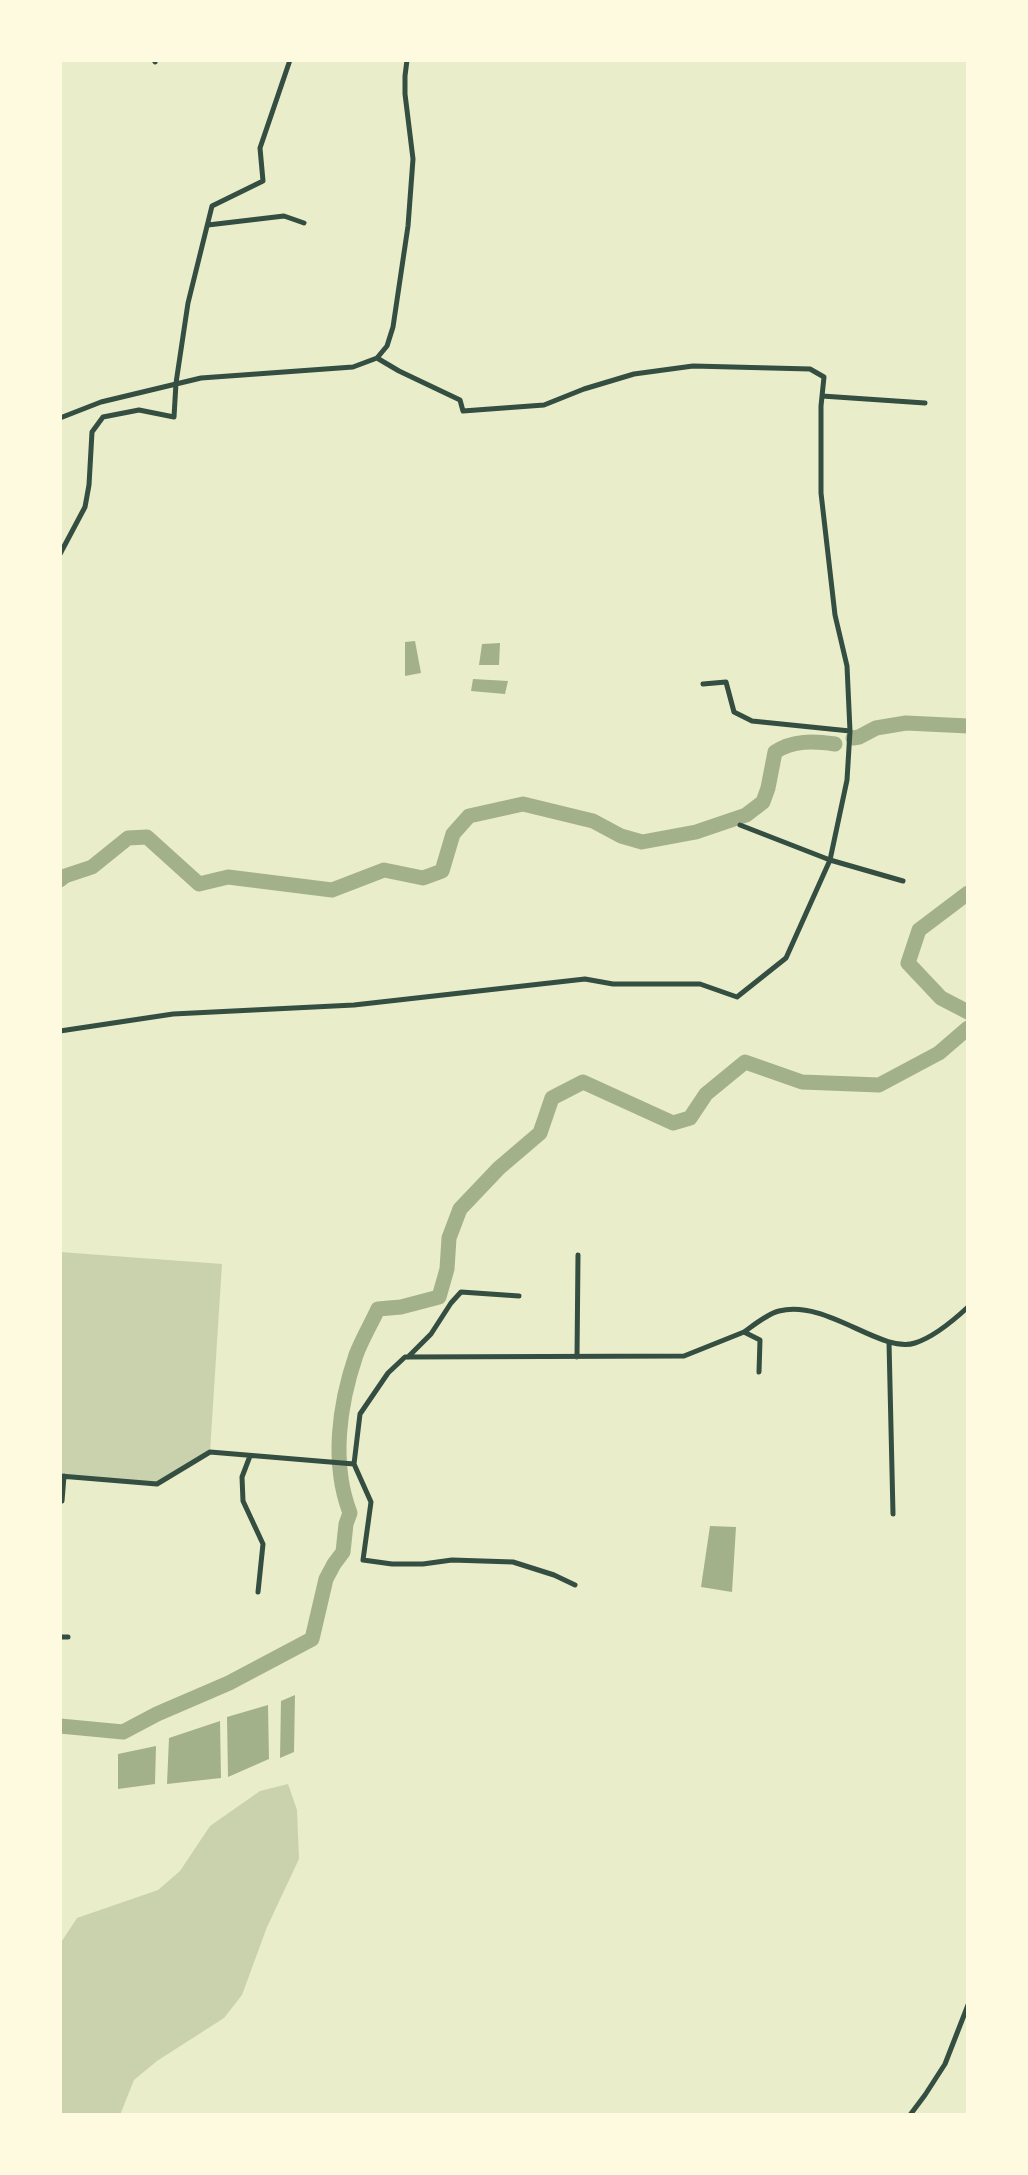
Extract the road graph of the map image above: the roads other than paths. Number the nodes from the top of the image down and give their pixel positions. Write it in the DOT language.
graph roads {
  1 [pos="290,60"];
  2 [pos="407,60"];
  3 [pos="304,223"];
  4 [pos="208,225"];
  5 [pos="377,358"];
  6 [pos="176,383"];
  7 [pos="822,396"];
  8 [pos="925,403"];
  9 [pos="60,418"];
  10 [pos="60,554"];
  11 [pos="703,684"];
  12 [pos="850,731"];
  13 [pos="740,825"];
  14 [pos="830,860"];
  15 [pos="903,881"];
  16 [pos="60,1031"];
  17 [pos="578,1255"];
  18 [pos="519,1296"];
  19 [pos="968,1307"];
  20 [pos="744,1332"];
  21 [pos="889,1342"];
  22 [pos="408,1357"];
  23 [pos="577,1357"];
  24 [pos="759,1372"];
  25 [pos="250,1456"];
  26 [pos="354,1464"];
  27 [pos="62,1476"];
  28 [pos="62,1501"];
  29 [pos="893,1514"];
  30 [pos="575,1585"];
  31 [pos="258,1592"];
  32 [pos="60,1637"];
  33 [pos="68,1637"];
  34 [pos="968,2004"];
  35 [pos="910,2115"];
  1 -- 4 [label="street"];
  2 -- 5 [label="street"];
  3 -- 4 [label="street"];
  4 -- 6 [label="street"];
  5 -- 6 [label="street"];
  5 -- 7 [label="street"];
  6 -- 9 [label="street"];
  6 -- 10 [label="street"];
  7 -- 8 [label="street"];
  7 -- 12 [label="street"];
  11 -- 12 [label="street"];
  12 -- 14 [label="street"];
  13 -- 14 [label="street"];
  14 -- 15 [label="street"];
  14 -- 16 [label="street"];
  17 -- 23 [label="street"];
  18 -- 22 [label="street"];
  19 -- 21 [label="street"];
  20 -- 21 [label="street"];
  20 -- 23 [label="street"];
  20 -- 24 [label="street"];
  21 -- 29 [label="street"];
  22 -- 23 [label="street"];
  22 -- 26 [label="street"];
  25 -- 26 [label="street"];
  25 -- 27 [label="street"];
  25 -- 31 [label="street"];
  26 -- 30 [label="street"];
  27 -- 28 [label="street"];
  32 -- 33 [label="street"];
  34 -- 35 [label="street"];
}
